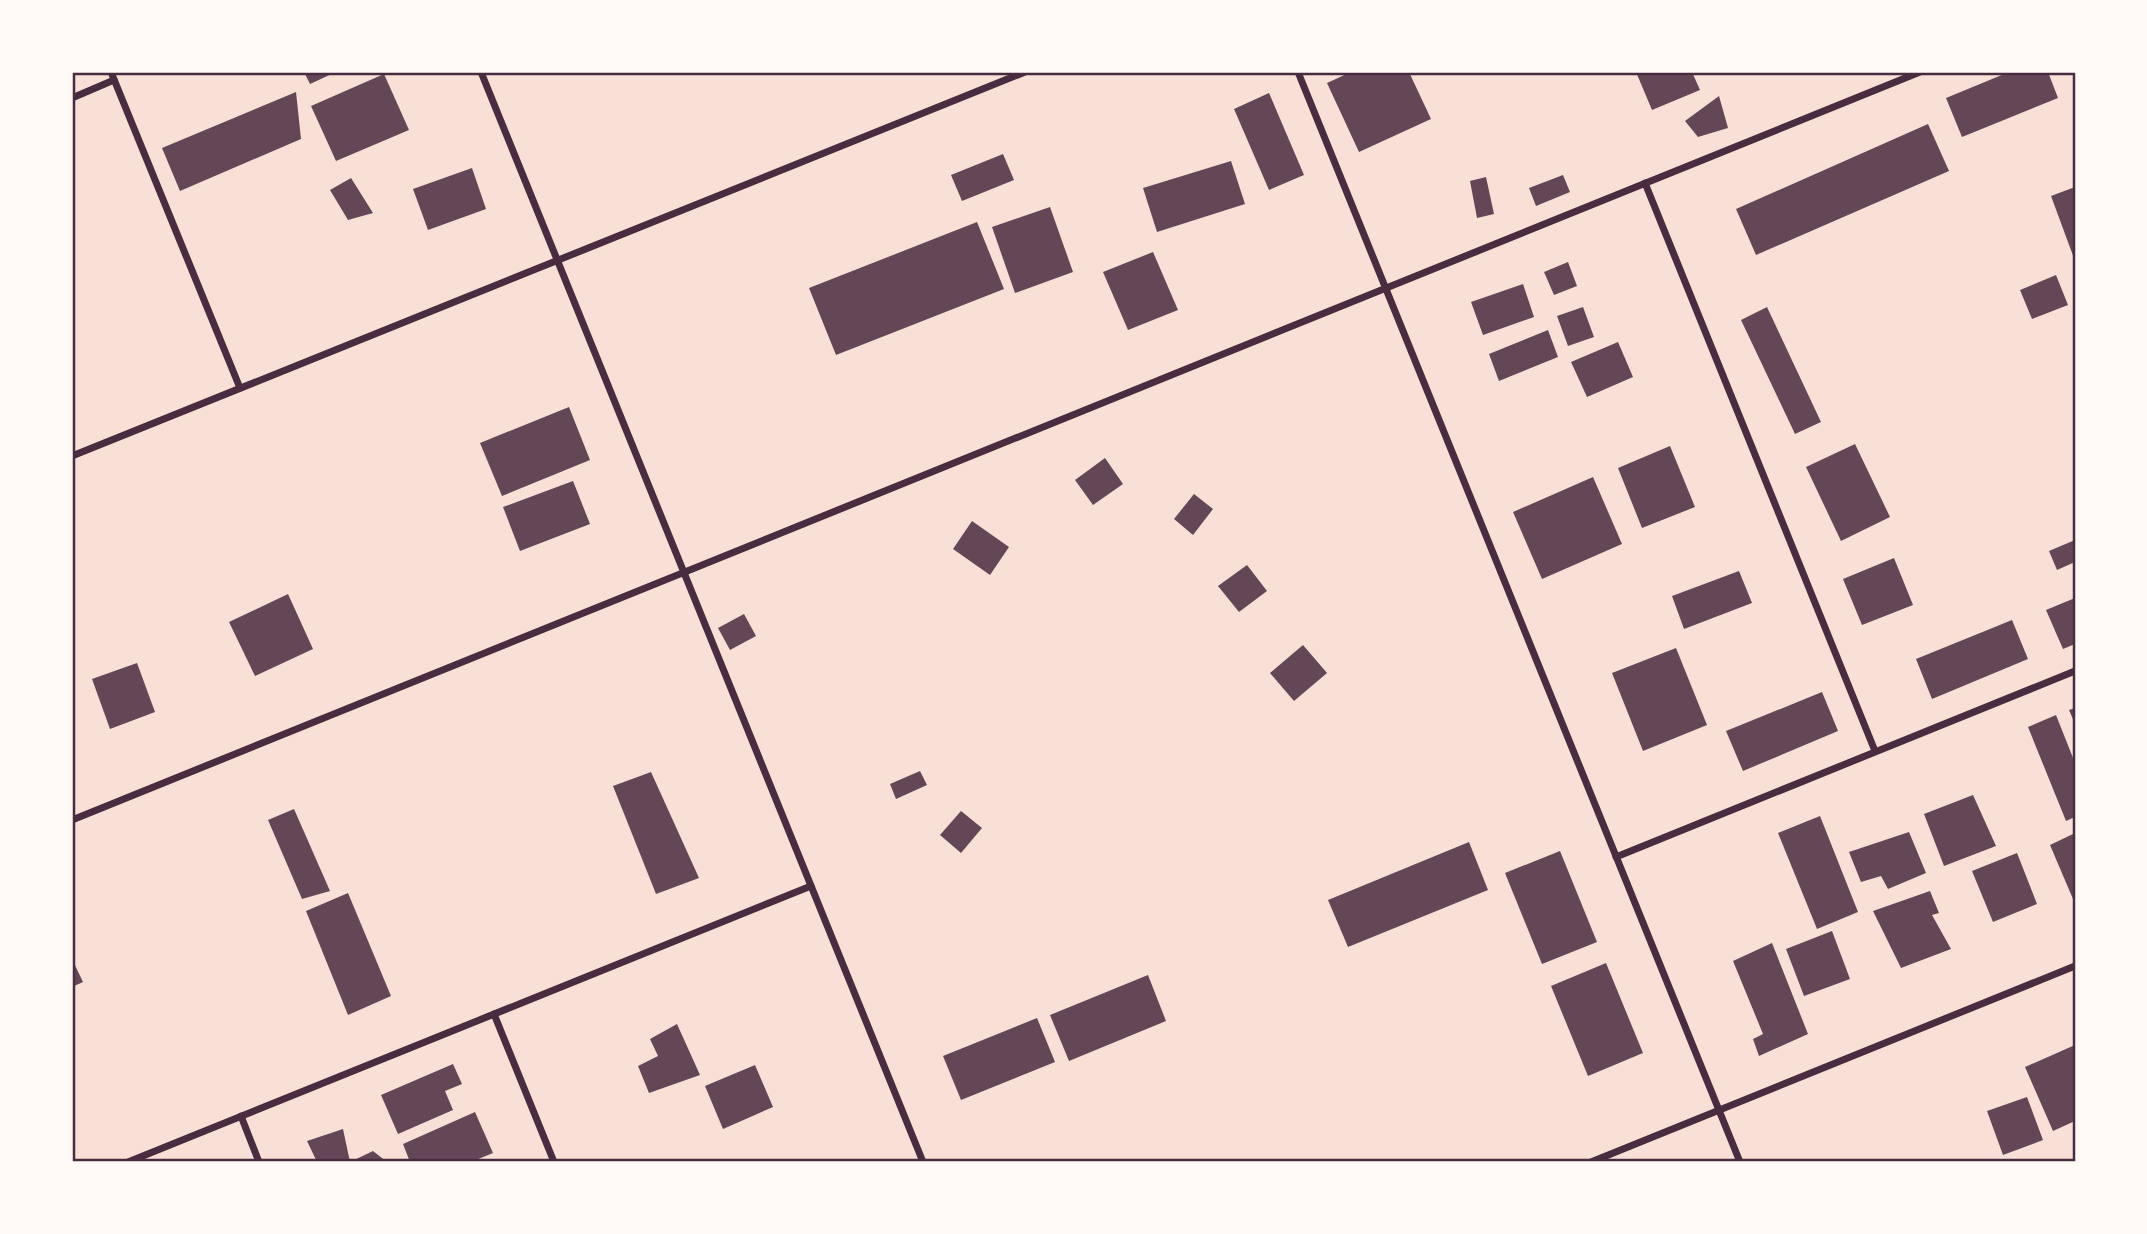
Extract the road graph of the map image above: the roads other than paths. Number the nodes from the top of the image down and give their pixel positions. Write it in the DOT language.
graph roads {
  1 [pos="111,72"];
  2 [pos="481,72"];
  3 [pos="1025,72"];
  4 [pos="1298,72"];
  5 [pos="1920,72"];
  6 [pos="114,80"];
  7 [pos="72,97"];
  8 [pos="1645,183"];
  9 [pos="558,260"];
  10 [pos="1386,288"];
  11 [pos="240,388"];
  12 [pos="72,456"];
  13 [pos="684,573"];
  14 [pos="2075,671"];
  15 [pos="1875,751"];
  16 [pos="72,820"];
  17 [pos="1616,857"];
  18 [pos="811,886"];
  19 [pos="2075,966"];
  20 [pos="494,1014"];
  21 [pos="1719,1111"];
  22 [pos="241,1116"];
  23 [pos="128,1162"];
  24 [pos="259,1162"];
  25 [pos="554,1162"];
  26 [pos="923,1162"];
  27 [pos="1591,1162"];
  28 [pos="1740,1162"];
  1 -- 6 [label="street"];
  2 -- 9 [label="street"];
  3 -- 9 [label="street"];
  4 -- 10 [label="street"];
  5 -- 8 [label="street"];
  6 -- 7 [label="street"];
  6 -- 11 [label="street"];
  8 -- 10 [label="street"];
  8 -- 15 [label="street"];
  9 -- 11 [label="street"];
  9 -- 13 [label="street"];
  10 -- 13 [label="street"];
  10 -- 17 [label="street"];
  11 -- 12 [label="street"];
  13 -- 16 [label="street"];
  13 -- 18 [label="street"];
  14 -- 15 [label="street"];
  15 -- 17 [label="street"];
  17 -- 21 [label="street"];
  18 -- 20 [label="street"];
  18 -- 26 [label="street"];
  19 -- 21 [label="street"];
  20 -- 22 [label="street"];
  20 -- 25 [label="street"];
  21 -- 27 [label="street"];
  21 -- 28 [label="street"];
  22 -- 23 [label="street"];
  22 -- 24 [label="street"];
}
